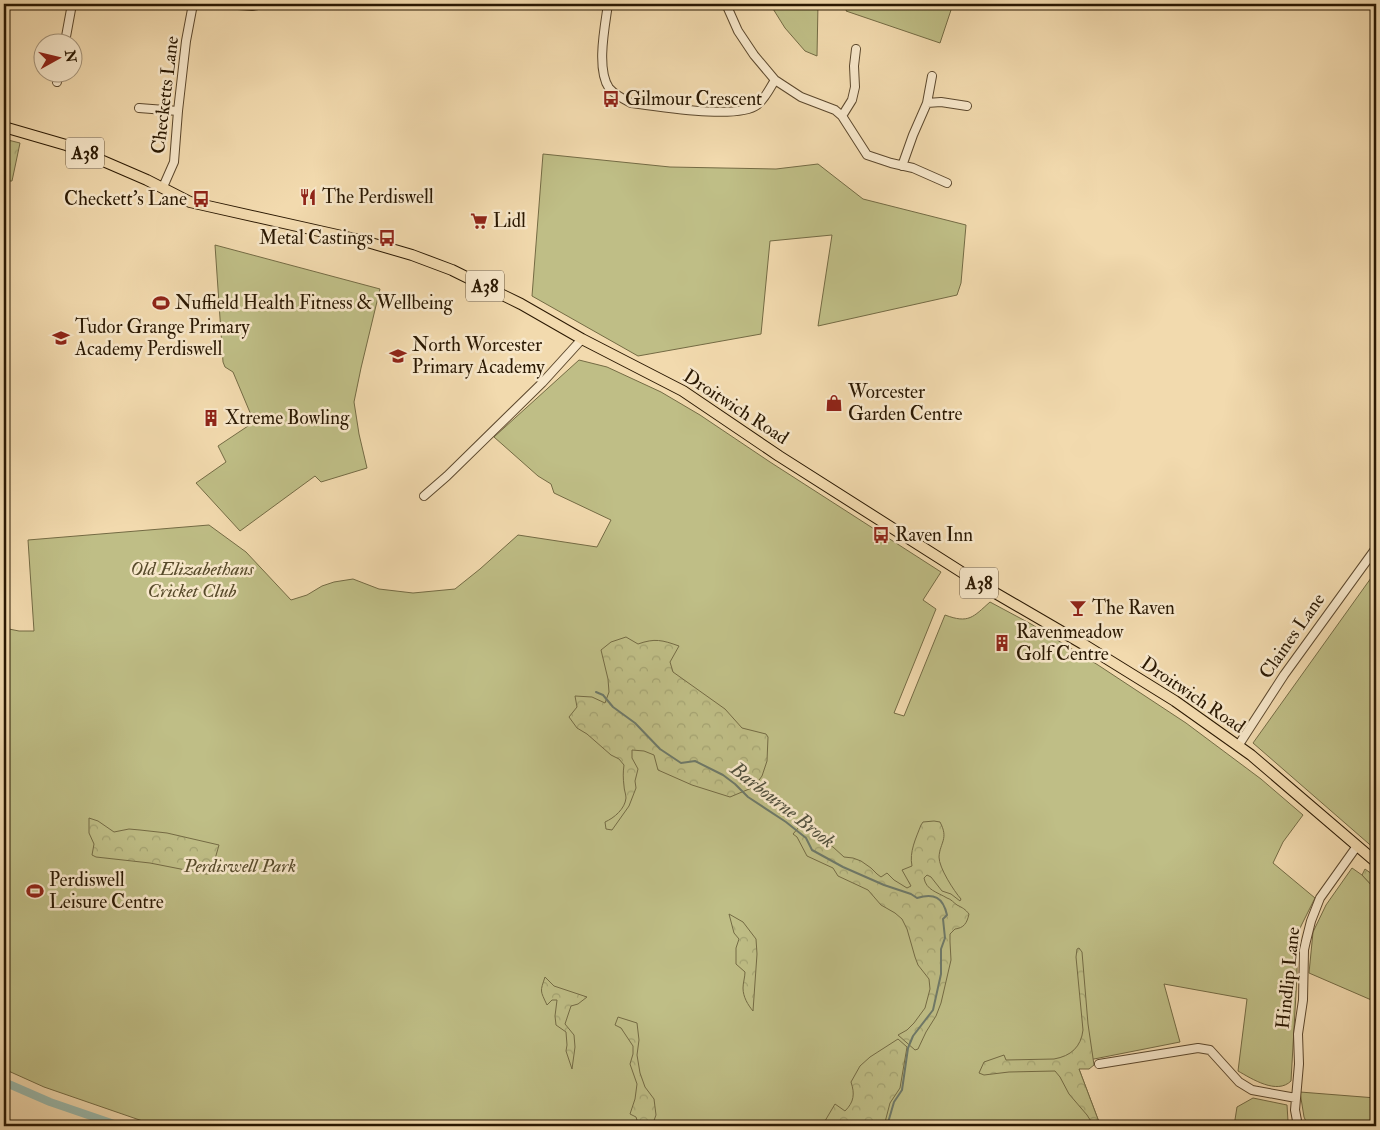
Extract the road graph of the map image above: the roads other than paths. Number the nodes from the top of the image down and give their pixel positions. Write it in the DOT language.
graph roads {
  1 [pos="72,4"];
  2 [pos="193,4"];
  3 [pos="224,4"];
  4 [pos="264,4"];
  5 [pos="608,4"];
  6 [pos="726,4"];
  7 [pos="67,32"];
  8 [pos="865,58"];
  9 [pos="932,76"];
  10 [pos="775,80"];
  11 [pos="927,103"];
  12 [pos="966,106"];
  13 [pos="139,108"];
  14 [pos="178,111"];
  15 [pos="842,116"];
  16 [pos="4,127"];
  17 [pos="902,166"];
  18 [pos="947,183"];
  19 [pos="163,187"];
  20 [pos="582,340"];
  21 [pos="424,496"];
  22 [pos="1376,548"];
  23 [pos="1238,746"];
  24 [pos="1357,846"];
  25 [pos="1376,862"];
  26 [pos="1099,1064"];
  27 [pos="1296,1098"];
  28 [pos="1298,1126"];
  1 -- 7 [label="street"];
  2 -- 14 [label="street, Checketts Lane"];
  3 -- 4 [label="street"];
  5 -- 10 [label="street"];
  6 -- 10 [label="street"];
  8 -- 15 [label="street"];
  9 -- 11 [label="street"];
  10 -- 15 [label="street"];
  11 -- 12 [label="street"];
  11 -- 17 [label="street"];
  13 -- 14 [label="street"];
  14 -- 19 [label="street, Checketts Lane"];
  15 -- 17 [label="street"];
  16 -- 19 [label="main road, Droitwich Road / A38"];
  17 -- 18 [label="street"];
  19 -- 20 [label="main road, Droitwich Road / A38"];
  20 -- 21 [label="street"];
  20 -- 23 [label="main road, Droitwich Road / A38"];
  22 -- 23 [label="street, Claines Lane"];
  23 -- 24 [label="main road, Droitwich Road / A38"];
  24 -- 25 [label="main road, Droitwich Road / A38"];
  24 -- 27 [label="street, Hindlip Lane"];
  26 -- 27 [label="street"];
  27 -- 28 [label="street, Hindlip Lane"];
}
